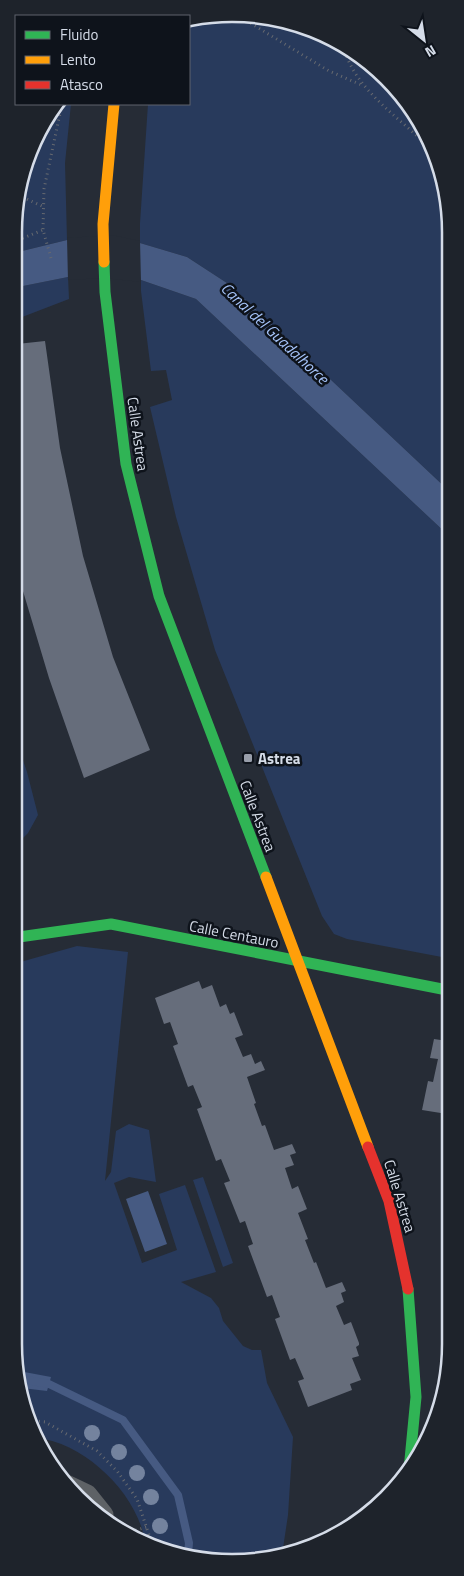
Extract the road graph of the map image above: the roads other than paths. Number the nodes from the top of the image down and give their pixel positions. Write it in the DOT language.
graph roads {
  1 [pos="114,105"];
  2 [pos="22,937"];
  3 [pos="299,962"];
  4 [pos="442,989"];
  5 [pos="411,1453"];
  1 -- 3 [label="street, Calle Astrea"];
  2 -- 3 [label="street, Calle Centauro"];
  3 -- 4 [label="street, Calle Centauro"];
  3 -- 5 [label="street, Calle Astrea"];
}
